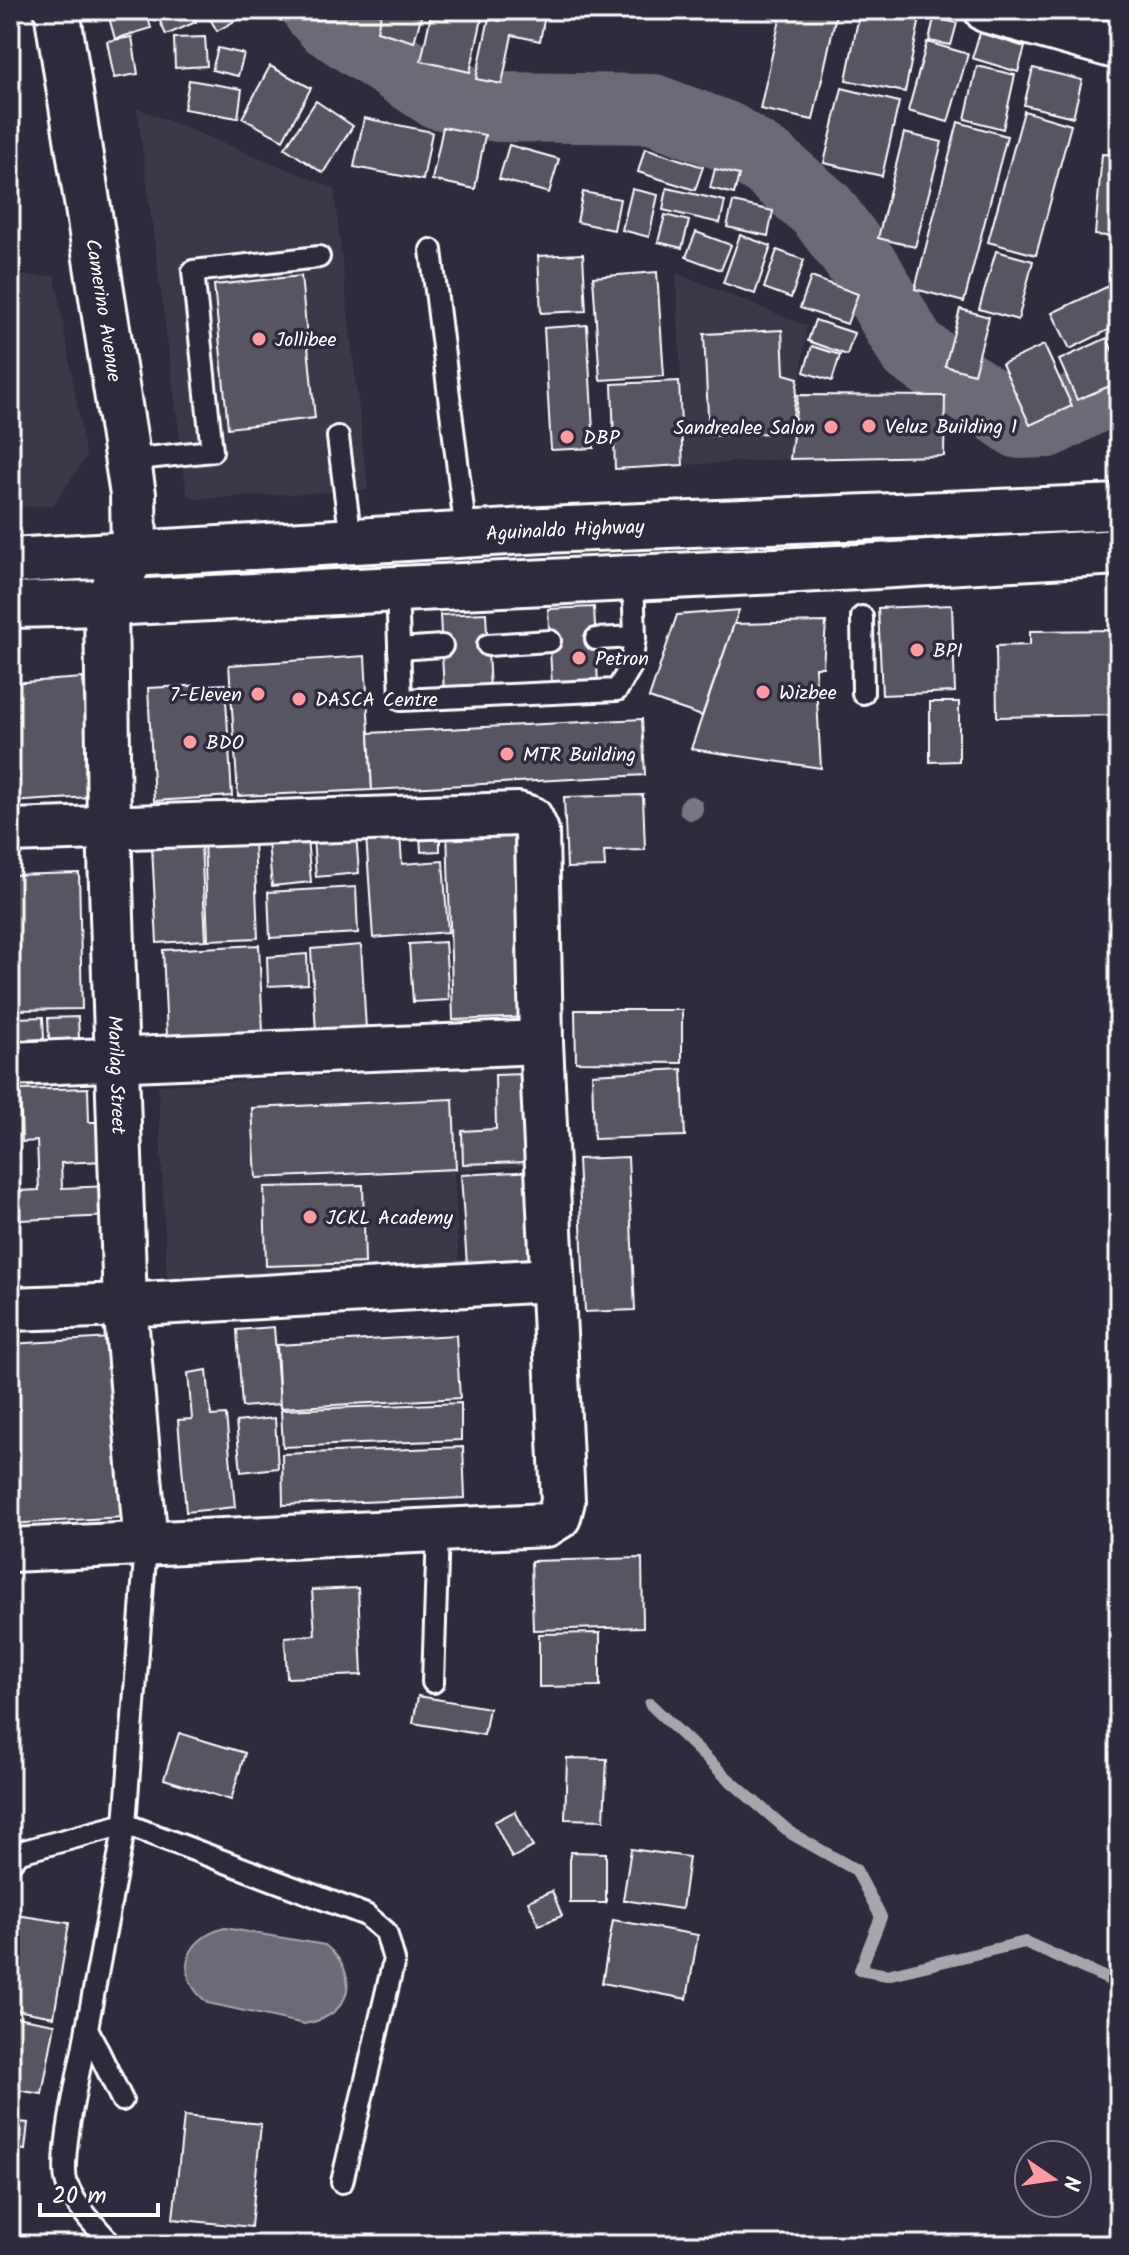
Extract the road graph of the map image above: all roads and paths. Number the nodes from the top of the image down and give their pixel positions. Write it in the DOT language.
graph roads {
  1 [pos="57,10"];
  2 [pos="987,10"];
  3 [pos="1119,47"];
  4 [pos="431,250"];
  5 [pos="319,257"];
  6 [pos="338,437"];
  7 [pos="128,460"];
  8 [pos="1119,507"];
  9 [pos="629,528"];
  10 [pos="466,534"];
  11 [pos="351,540"];
  12 [pos="1119,552"];
  13 [pos="134,553"];
  14 [pos="10,561"];
  15 [pos="633,578"];
  16 [pos="397,589"];
  17 [pos="106,603"];
  18 [pos="10,605"];
  19 [pos="862,617"];
  20 [pos="635,637"];
  21 [pos="596,639"];
  22 [pos="550,641"];
  23 [pos="488,645"];
  24 [pos="442,646"];
  25 [pos="399,649"];
  26 [pos="863,693"];
  27 [pos="109,826"];
  28 [pos="10,831"];
  29 [pos="541,1042"];
  30 [pos="119,1059"];
  31 [pos="10,1064"];
  32 [pos="551,1280"];
  33 [pos="125,1305"];
  34 [pos="10,1309"];
  35 [pos="438,1531"];
  36 [pos="146,1545"];
  37 [pos="10,1550"];
  38 [pos="433,1682"];
  39 [pos="125,1824"];
  40 [pos="10,1863"];
  41 [pos="87,2028"];
  42 [pos="122,2100"];
  43 [pos="342,2182"];
  44 [pos="112,2245"];
  1 -- 7 [label="main road, Camerino Avenue"];
  2 -- 3 [label="main road"];
  4 -- 10 [label="lane"];
  5 -- 7 [label="lane"];
  6 -- 11 [label="lane"];
  7 -- 13 [label="main road, Camerino Avenue"];
  8 -- 9 [label="main road, Aguinaldo Highway"];
  9 -- 10 [label="main road, Aguinaldo Highway"];
  9 -- 15 [label="main road"];
  10 -- 11 [label="main road, Aguinaldo Highway"];
  11 -- 13 [label="main road, Aguinaldo Highway"];
  12 -- 15 [label="main road"];
  13 -- 14 [label="main road, Aguinaldo Highway"];
  13 -- 17 [label="main road"];
  15 -- 16 [label="main road"];
  15 -- 20 [label="lane"];
  16 -- 17 [label="main road"];
  16 -- 25 [label="lane"];
  17 -- 18 [label="main road"];
  17 -- 27 [label="street, Marilag Street"];
  19 -- 26 [label="lane"];
  20 -- 21 [label="lane"];
  20 -- 25 [label="lane"];
  22 -- 23 [label="lane"];
  24 -- 25 [label="lane"];
  27 -- 28 [label="street"];
  27 -- 29 [label="street"];
  27 -- 30 [label="street, Marilag Street"];
  29 -- 30 [label="street"];
  29 -- 32 [label="street"];
  30 -- 31 [label="street"];
  30 -- 33 [label="street, Marilag Street"];
  32 -- 33 [label="street"];
  32 -- 35 [label="street"];
  33 -- 34 [label="street"];
  33 -- 36 [label="street, Marilag Street"];
  35 -- 36 [label="street"];
  35 -- 38 [label="lane"];
  36 -- 37 [label="street"];
  36 -- 39 [label="lane"];
  39 -- 40 [label="lane"];
  39 -- 41 [label="lane"];
  39 -- 43 [label="lane"];
  41 -- 42 [label="lane"];
  41 -- 44 [label="lane"];
}
